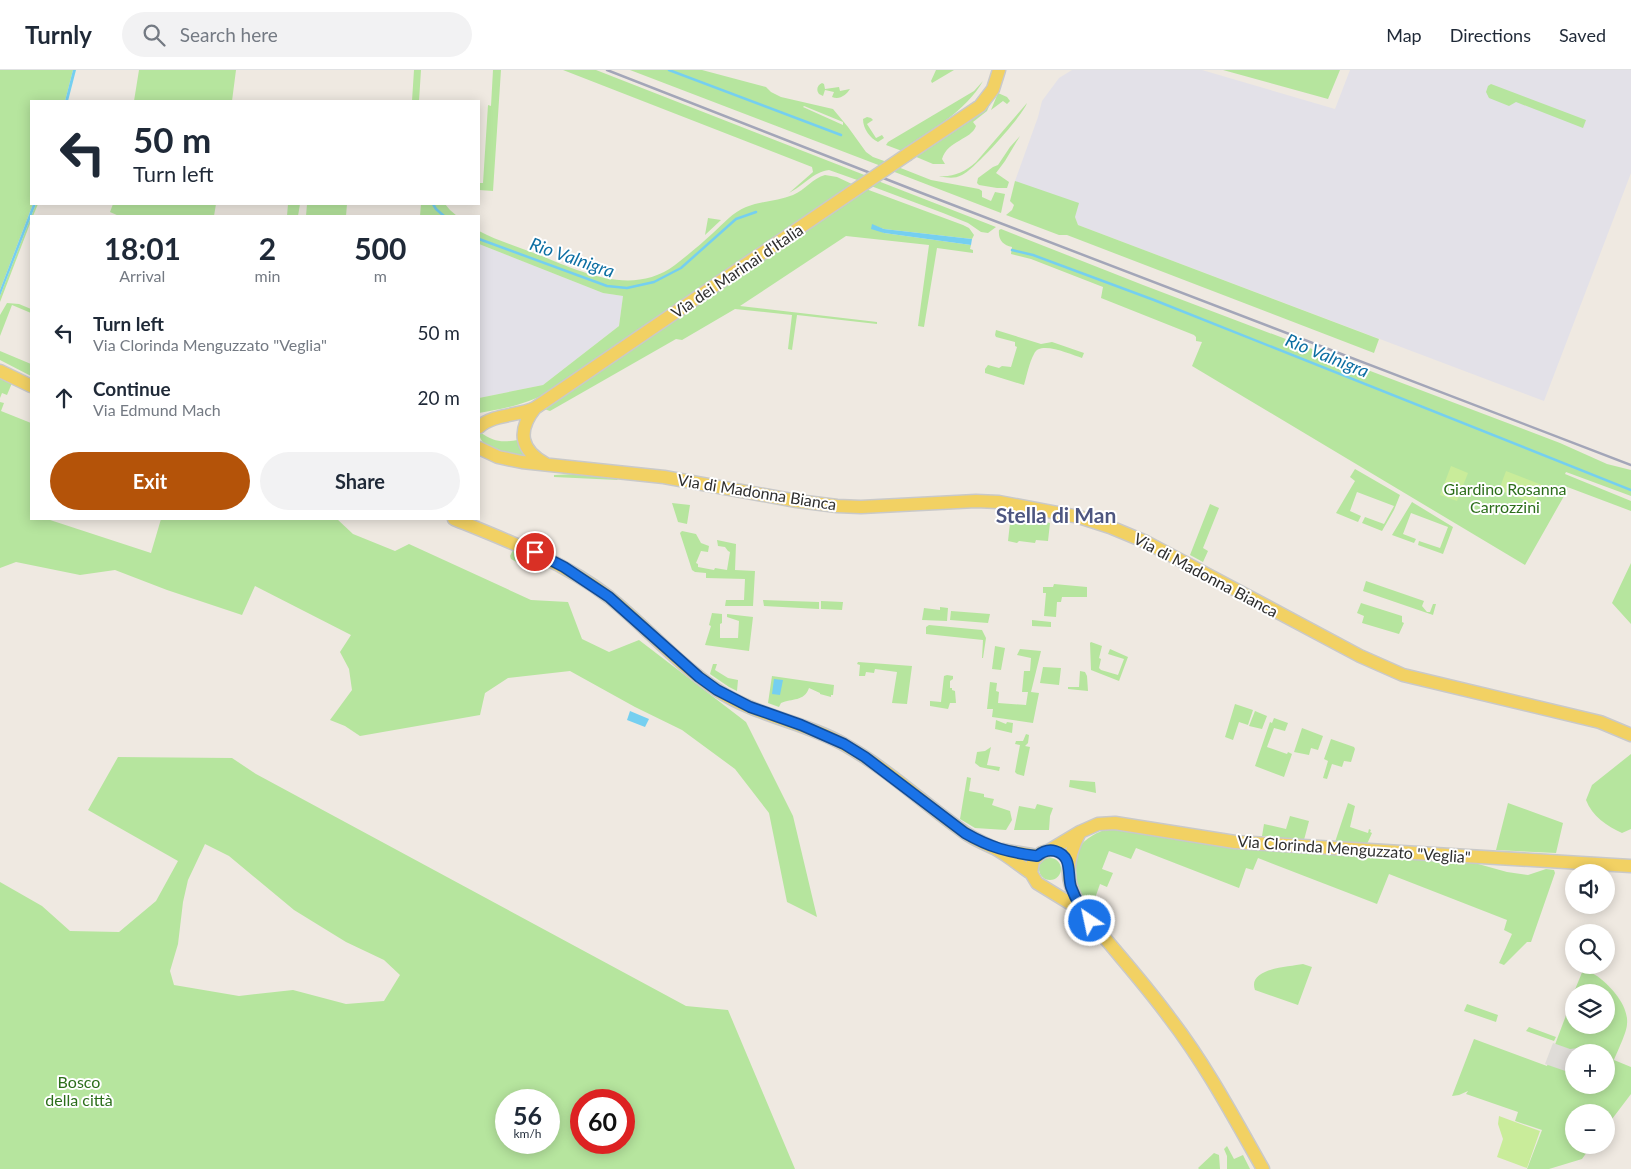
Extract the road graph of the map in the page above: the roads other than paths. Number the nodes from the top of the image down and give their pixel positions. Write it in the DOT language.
graph roads {
  1 [pos="992,70"];
  2 [pos="999,70"];
  3 [pos="930,139"];
  4 [pos="0,371"];
  5 [pos="30,386"];
  6 [pos="539,405"];
  7 [pos="480,415"];
  8 [pos="480,426"];
  9 [pos="480,448"];
  10 [pos="498,457"];
  11 [pos="480,458"];
  12 [pos="548,465"];
  13 [pos="456,520"];
  14 [pos="1631,735"];
  15 [pos="1080,832"];
  16 [pos="995,848"];
  17 [pos="1050,850"];
  18 [pos="1037,856"];
  19 [pos="1631,866"];
  20 [pos="1069,870"];
  21 [pos="1031,873"];
  22 [pos="1047,888"];
  23 [pos="1081,910"];
  24 [pos="1263,1169"];
  1 -- 3 [label="main road, Via dei Marinai d'Italia"];
  2 -- 3 [label="main road, Via dei Marinai d'Italia"];
  3 -- 6 [label="main road, Via dei Marinai d'Italia, bridge"];
  4 -- 5 [label="main road"];
  6 -- 7 [label="main road, Via dei Marinai d'Italia"];
  6 -- 8 [label="main road, Via dei Marinai d'Italia"];
  6 -- 12 [label="main road"];
  9 -- 10 [label="main road, Via di Madonna Bianca"];
  10 -- 11 [label="main road, Via di Madonna Bianca"];
  10 -- 12 [label="main road, Via di Madonna Bianca"];
  12 -- 14 [label="main road, Via di Madonna Bianca"];
  13 -- 16 [label="main road"];
  15 -- 17 [label="main road, Via Clorinda Menguzzato \"Veglia\""];
  15 -- 19 [label="main road, Via Clorinda Menguzzato \"Veglia\""];
  15 -- 20 [label="main road"];
  16 -- 18 [label="main road"];
  16 -- 21 [label="main road"];
  17 -- 18 [label="main road, Via Clorinda Menguzzato \"Veglia\""];
  17 -- 20 [label="main road"];
  18 -- 21 [label="main road"];
  20 -- 22 [label="main road"];
  20 -- 23 [label="main road"];
  21 -- 22 [label="main road"];
  22 -- 23 [label="main road"];
  23 -- 24 [label="main road"];
}
